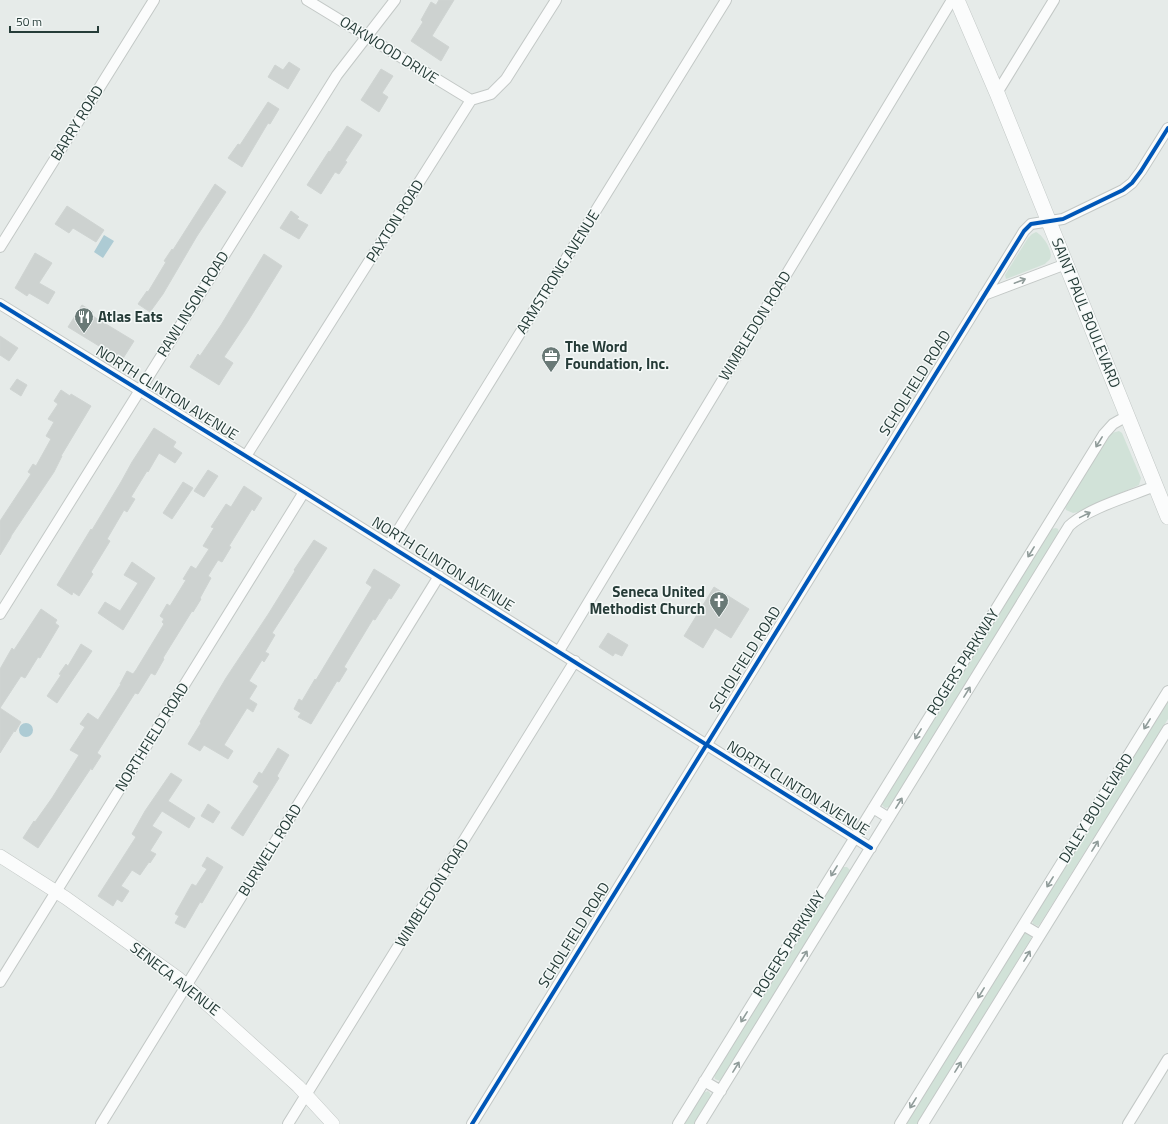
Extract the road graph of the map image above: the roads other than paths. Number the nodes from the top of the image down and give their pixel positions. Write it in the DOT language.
graph roads {
  1 [pos="154,0"];
  2 [pos="307,0"];
  3 [pos="395,0"];
  4 [pos="556,0"];
  5 [pos="726,0"];
  6 [pos="952,0"];
  7 [pos="957,0"];
  8 [pos="1054,0"];
  9 [pos="366,36"];
  10 [pos="997,93"];
  11 [pos="471,100"];
  12 [pos="1167,130"];
  13 [pos="1049,221"];
  14 [pos="0,246"];
  15 [pos="1066,264"];
  16 [pos="984,295"];
  17 [pos="0,304"];
  18 [pos="139,390"];
  19 [pos="1127,416"];
  20 [pos="246,456"];
  21 [pos="1156,486"];
  22 [pos="304,492"];
  23 [pos="1054,516"];
  24 [pos="1168,517"];
  25 [pos="1069,526"];
  26 [pos="389,545"];
  27 [pos="439,576"];
  28 [pos="0,614"];
  29 [pos="559,651"];
  30 [pos="575,661"];
  31 [pos="1168,691"];
  32 [pos="1168,729"];
  33 [pos="706,744"];
  34 [pos="873,808"];
  35 [pos="889,818"];
  36 [pos="854,838"];
  37 [pos="871,848"];
  38 [pos="0,856"];
  39 [pos="56,891"];
  40 [pos="1024,925"];
  41 [pos="1040,935"];
  42 [pos="0,982"];
  43 [pos="187,985"];
  44 [pos="1168,1059"];
  45 [pos="704,1081"];
  46 [pos="721,1091"];
  47 [pos="307,1094"];
  48 [pos="101,1124"];
  49 [pos="288,1124"];
  50 [pos="333,1124"];
  51 [pos="472,1124"];
  52 [pos="678,1124"];
  53 [pos="700,1124"];
  54 [pos="900,1124"];
  55 [pos="923,1124"];
  56 [pos="1128,1124"];
  1 -- 14 [label="street, BARRY ROAD"];
  2 -- 9 [label="street, OAKWOOD DRIVE"];
  3 -- 9 [label="street, RAWLINSON ROAD"];
  4 -- 11 [label="street"];
  5 -- 26 [label="street, ARMSTRONG AVENUE"];
  6 -- 29 [label="street, WIMBLEDON ROAD"];
  7 -- 10 [label="main road, SAINT PAUL BOULEVARD"];
  8 -- 10 [label="street"];
  9 -- 11 [label="street, OAKWOOD DRIVE"];
  9 -- 18 [label="street, RAWLINSON ROAD"];
  10 -- 13 [label="main road, SAINT PAUL BOULEVARD"];
  11 -- 20 [label="street, PAXTON ROAD"];
  12 -- 13 [label="street, SCHOLFIELD ROAD"];
  13 -- 15 [label="main road, SAINT PAUL BOULEVARD"];
  13 -- 16 [label="street, SCHOLFIELD ROAD"];
  16 -- 15 [label="street, one-way"];
  15 -- 19 [label="main road, SAINT PAUL BOULEVARD"];
  16 -- 33 [label="street, SCHOLFIELD ROAD"];
  17 -- 18 [label="street, NORTH CLINTON AVENUE"];
  18 -- 20 [label="street, NORTH CLINTON AVENUE"];
  18 -- 28 [label="street, RAWLINSON ROAD"];
  19 -- 21 [label="main road, SAINT PAUL BOULEVARD"];
  19 -- 23 [label="street, ROGERS PARKWAY, one-way"];
  20 -- 22 [label="street, NORTH CLINTON AVENUE"];
  21 -- 24 [label="main road, SAINT PAUL BOULEVARD"];
  25 -- 21 [label="street, ROGERS PARKWAY, one-way"];
  22 -- 26 [label="street, NORTH CLINTON AVENUE"];
  22 -- 39 [label="street, NORTHFIELD ROAD"];
  23 -- 25 [label="street"];
  23 -- 34 [label="street, ROGERS PARKWAY, one-way"];
  35 -- 25 [label="street, ROGERS PARKWAY, one-way"];
  26 -- 27 [label="street, NORTH CLINTON AVENUE"];
  27 -- 29 [label="street, NORTH CLINTON AVENUE"];
  27 -- 43 [label="street, BURWELL ROAD"];
  29 -- 30 [label="street, NORTH CLINTON AVENUE"];
  30 -- 33 [label="street, NORTH CLINTON AVENUE"];
  30 -- 47 [label="street, WIMBLEDON ROAD"];
  31 -- 40 [label="street, DALEY BOULEVARD, one-way"];
  41 -- 32 [label="street, DALEY BOULEVARD, one-way"];
  33 -- 36 [label="street, NORTH CLINTON AVENUE"];
  33 -- 51 [label="street, SCHOLFIELD ROAD"];
  34 -- 35 [label="street"];
  34 -- 36 [label="street, ROGERS PARKWAY"];
  35 -- 37 [label="street, ROGERS PARKWAY"];
  36 -- 37 [label="street, NORTH CLINTON AVENUE"];
  36 -- 45 [label="street, ROGERS PARKWAY, one-way"];
  46 -- 37 [label="street, ROGERS PARKWAY, one-way"];
  38 -- 39 [label="street, SENECA AVENUE"];
  39 -- 42 [label="street, NORTHFIELD ROAD"];
  39 -- 43 [label="street, SENECA AVENUE"];
  40 -- 41 [label="street"];
  40 -- 54 [label="street, DALEY BOULEVARD, one-way"];
  55 -- 41 [label="street, DALEY BOULEVARD, one-way"];
  43 -- 47 [label="street, SENECA AVENUE"];
  43 -- 48 [label="street, BURWELL ROAD"];
  44 -- 56 [label="street"];
  45 -- 46 [label="street"];
  45 -- 52 [label="street, ROGERS PARKWAY"];
  46 -- 53 [label="street, ROGERS PARKWAY"];
  47 -- 49 [label="street, WIMBLEDON ROAD"];
  47 -- 50 [label="street, SENECA AVENUE"];
}
